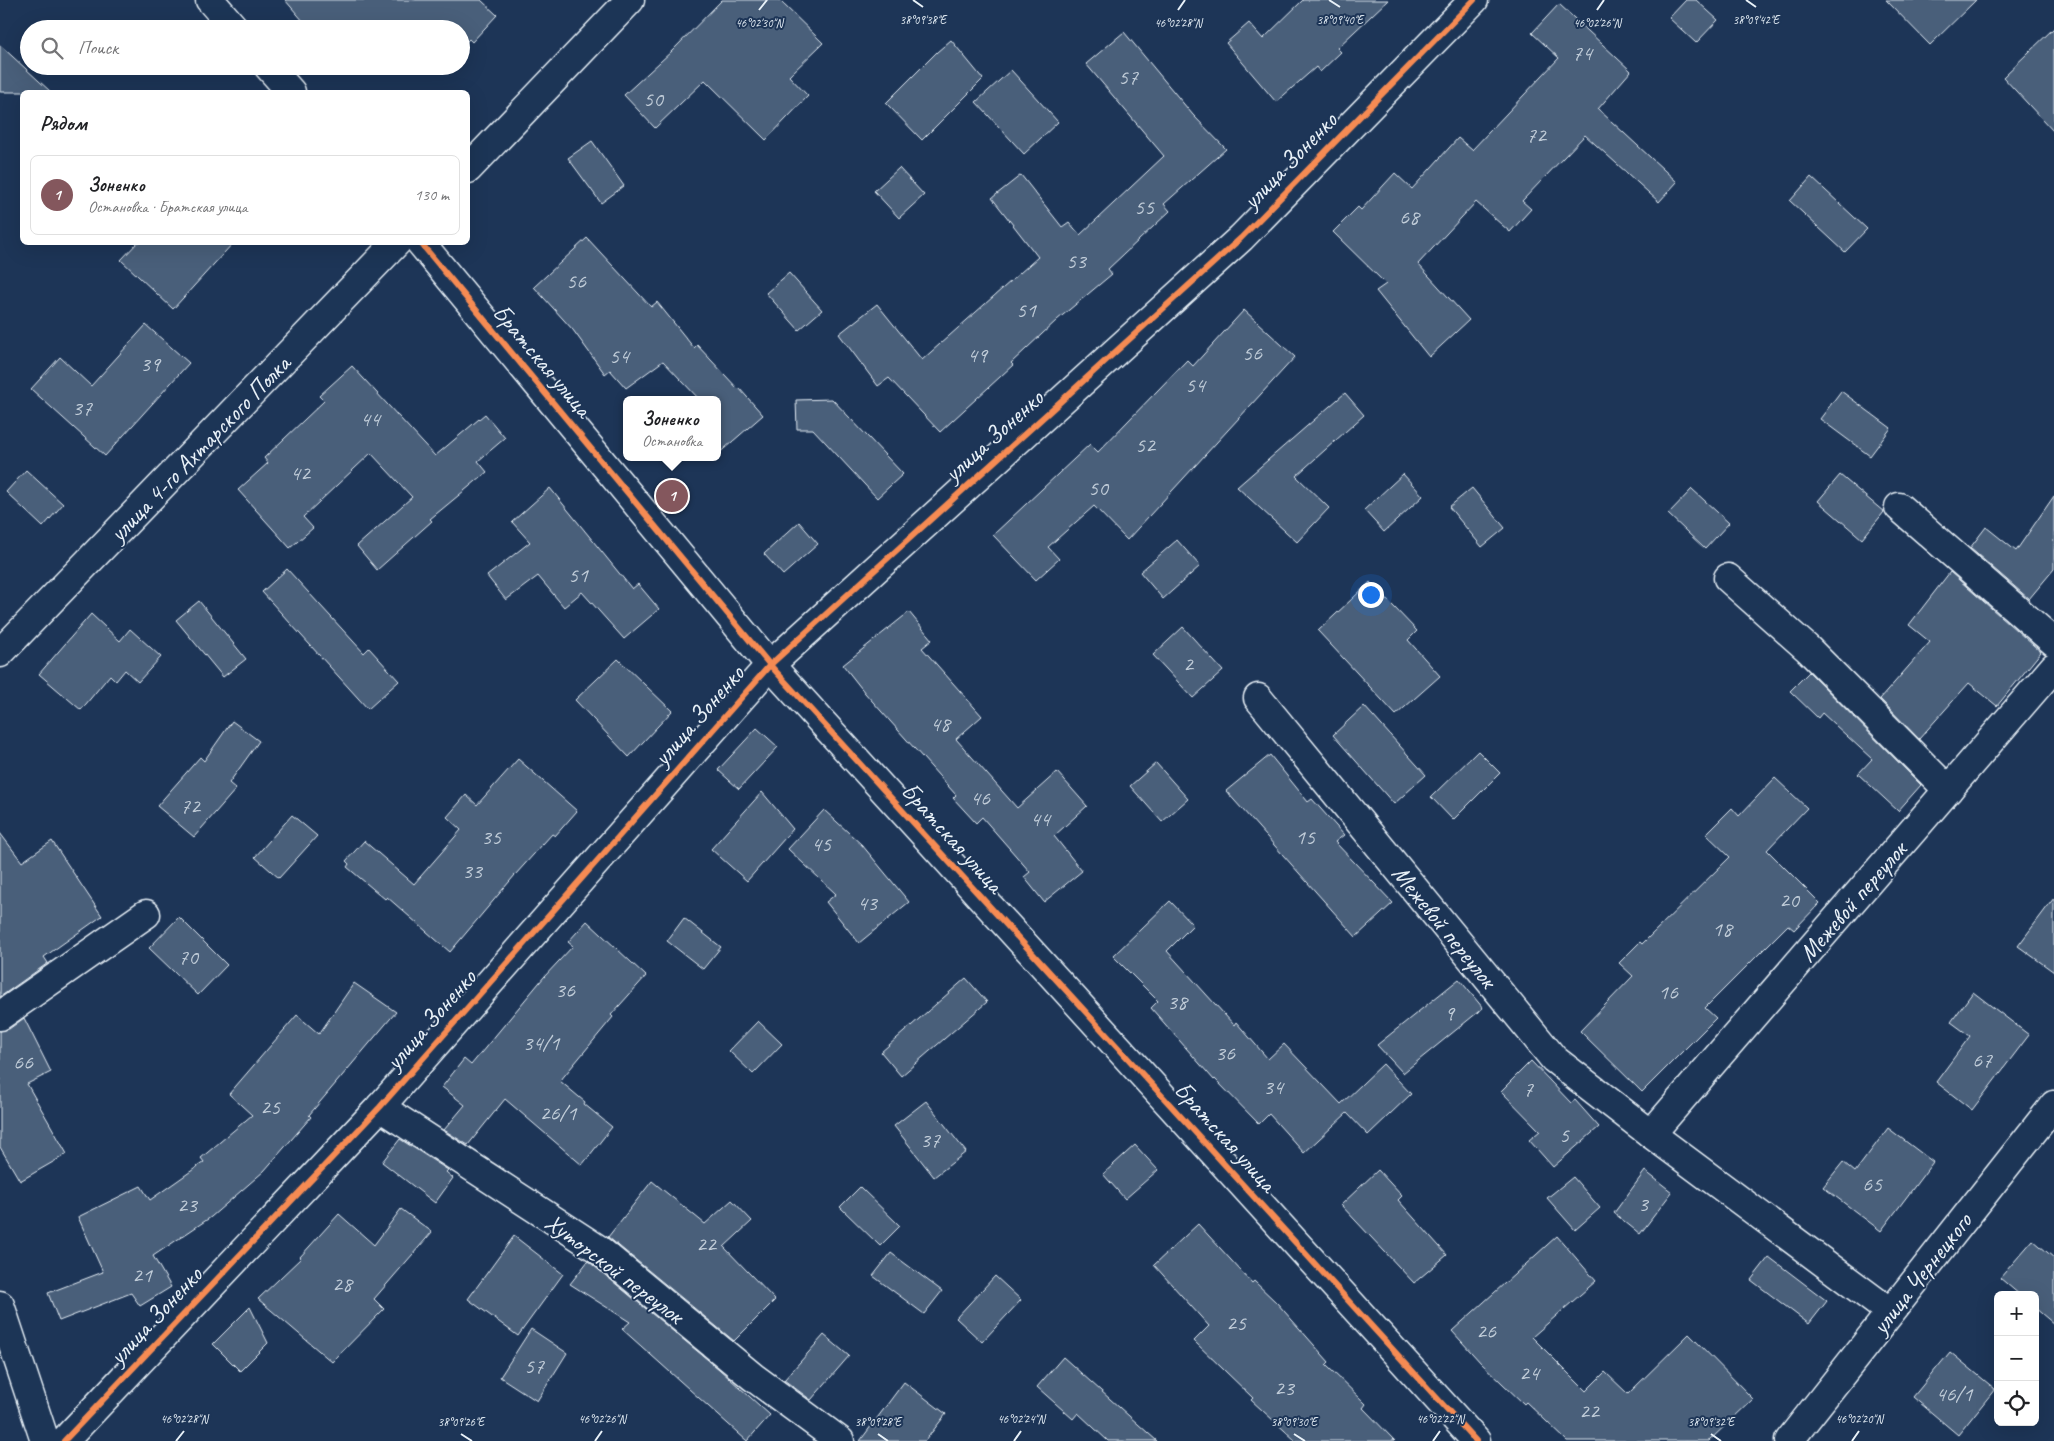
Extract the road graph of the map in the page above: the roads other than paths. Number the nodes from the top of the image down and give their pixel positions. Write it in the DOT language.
graph roads {
  1 [pos="210,0"];
  2 [pos="630,0"];
  3 [pos="1474,0"];
  4 [pos="227,20"];
  5 [pos="276,75"];
  6 [pos="288,90"];
  7 [pos="470,167"];
  8 [pos="394,245"];
  9 [pos="422,245"];
  10 [pos="1898,507"];
  11 [pos="1728,578"];
  12 [pos="2054,642"];
  13 [pos="0,653"];
  14 [pos="770,665"];
  15 [pos="2054,667"];
  16 [pos="1258,698"];
  17 [pos="1948,790"];
  18 [pos="146,914"];
  19 [pos="0,1016"];
  20 [pos="2054,1104"];
  21 [pos="380,1107"];
  22 [pos="1651,1134"];
  23 [pos="0,1305"];
  24 [pos="1890,1312"];
  25 [pos="46,1441"];
  26 [pos="64,1441"];
  27 [pos="840,1441"];
  28 [pos="1476,1441"];
  29 [pos="1789,1441"];
  1 -- 4 [label="street"];
  2 -- 7 [label="street"];
  3 -- 14 [label="street, улица Зоненко"];
  5 -- 6 [label="street"];
  8 -- 13 [label="street, улица 4-го Ахтарского Полка"];
  9 -- 14 [label="street, Братская улица"];
  10 -- 12 [label="street"];
  11 -- 17 [label="street"];
  14 -- 21 [label="street, улица Зоненко"];
  14 -- 28 [label="street, Братская улица"];
  15 -- 17 [label="street, Межевой переулок"];
  16 -- 22 [label="street, Межевой переулок"];
  17 -- 22 [label="street, Межевой переулок"];
  18 -- 19 [label="street"];
  20 -- 24 [label="street, улица Чернецкого"];
  21 -- 26 [label="street, улица Зоненко"];
  21 -- 27 [label="street, Хуторской переулок"];
  22 -- 24 [label="street, Межевой переулок"];
  23 -- 25 [label="street"];
  24 -- 29 [label="street, улица Чернецкого"];
}
